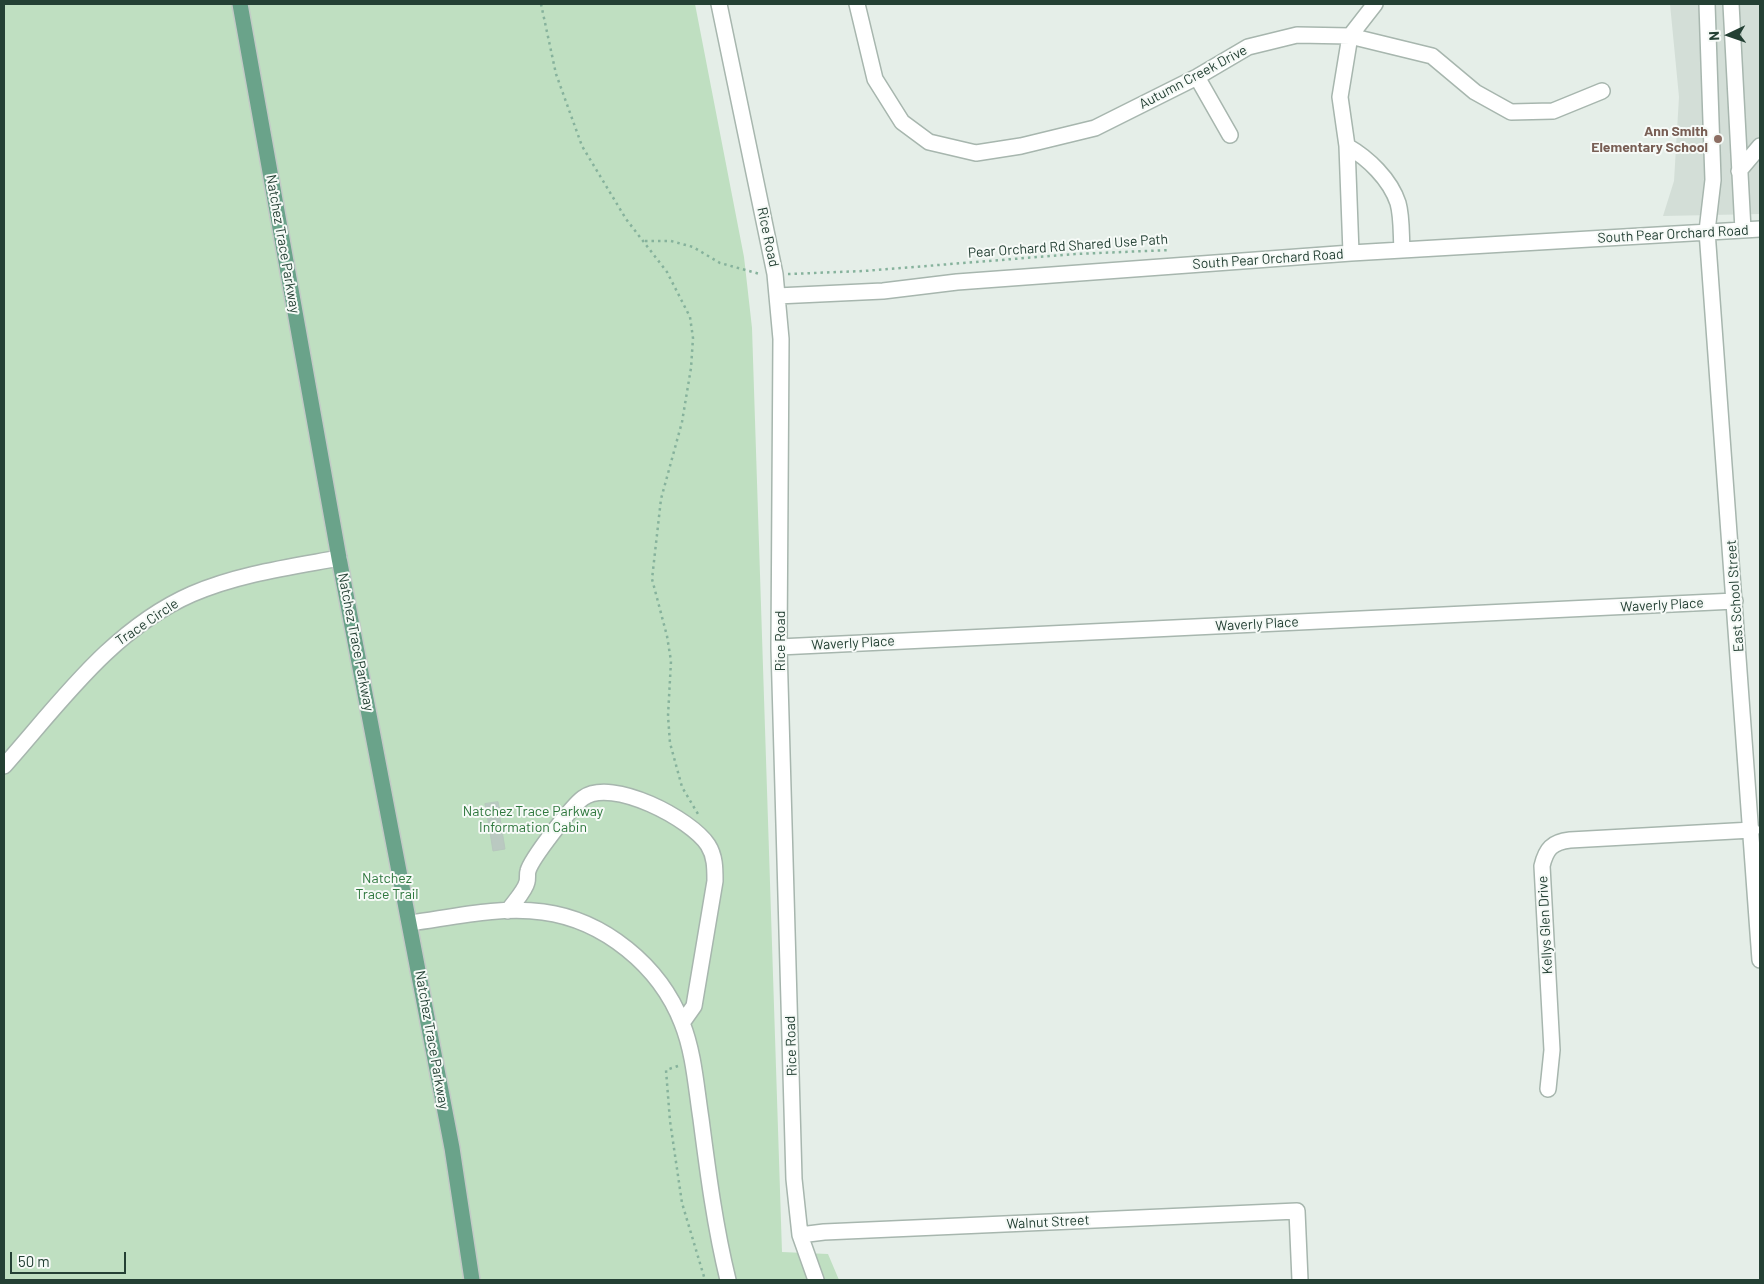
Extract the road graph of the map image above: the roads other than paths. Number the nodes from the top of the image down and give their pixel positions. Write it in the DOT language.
graph roads {
  1 [pos="240,4"];
  2 [pos="720,4"];
  3 [pos="857,4"];
  4 [pos="1375,4"];
  5 [pos="1707,4"];
  6 [pos="1731,4"];
  7 [pos="1350,36"];
  8 [pos="1197,77"];
  9 [pos="1602,92"];
  10 [pos="1230,135"];
  11 [pos="1347,146"];
  12 [pos="1760,146"];
  13 [pos="1739,171"];
  14 [pos="1760,229"];
  15 [pos="1743,230"];
  16 [pos="1707,231"];
  17 [pos="1402,250"];
  18 [pos="1351,253"];
  19 [pos="777,296"];
  20 [pos="339,558"];
  21 [pos="1735,601"];
  22 [pos="779,647"];
  23 [pos="4,766"];
  24 [pos="1752,830"];
  25 [pos="536,857"];
  26 [pos="544,872"];
  27 [pos="1758,891"];
  28 [pos="508,911"];
  29 [pos="411,923"];
  30 [pos="1760,960"];
  31 [pos="682,1023"];
  32 [pos="1548,1088"];
  33 [pos="800,1235"];
  34 [pos="472,1280"];
  35 [pos="728,1280"];
  36 [pos="816,1280"];
  37 [pos="1300,1280"];
  1 -- 20 [label="main road, Natchez Trace Parkway"];
  2 -- 19 [label="street, Rice Road"];
  3 -- 8 [label="street, Autumn Creek Drive"];
  4 -- 7 [label="street"];
  5 -- 16 [label="street, East School Street"];
  6 -- 13 [label="street"];
  7 -- 8 [label="street, Autumn Creek Drive"];
  7 -- 9 [label="street, Autumn Creek Drive"];
  7 -- 11 [label="street"];
  8 -- 10 [label="street"];
  11 -- 17 [label="street"];
  11 -- 18 [label="street"];
  12 -- 13 [label="street"];
  13 -- 15 [label="street"];
  14 -- 15 [label="street, South Pear Orchard Road"];
  15 -- 16 [label="street, South Pear Orchard Road"];
  16 -- 17 [label="street, South Pear Orchard Road"];
  16 -- 21 [label="street, East School Street"];
  17 -- 18 [label="street, South Pear Orchard Road"];
  18 -- 19 [label="street, South Pear Orchard Road"];
  19 -- 22 [label="street, Rice Road"];
  20 -- 23 [label="street, Trace Circle"];
  20 -- 29 [label="main road, Natchez Trace Parkway"];
  21 -- 22 [label="street, Waverly Place"];
  21 -- 24 [label="street, East School Street"];
  22 -- 33 [label="street, Rice Road"];
  24 -- 27 [label="street, East School Street"];
  24 -- 32 [label="street, Kellys Glen Drive"];
  25 -- 26 [label="street"];
  25 -- 28 [label="street"];
  25 -- 31 [label="street"];
  27 -- 30 [label="street, East School Street"];
  28 -- 29 [label="street"];
  28 -- 31 [label="street"];
  29 -- 34 [label="main road, Natchez Trace Parkway"];
  31 -- 35 [label="street"];
  33 -- 36 [label="street, Rice Road"];
  33 -- 37 [label="street, Walnut Street"];
}
